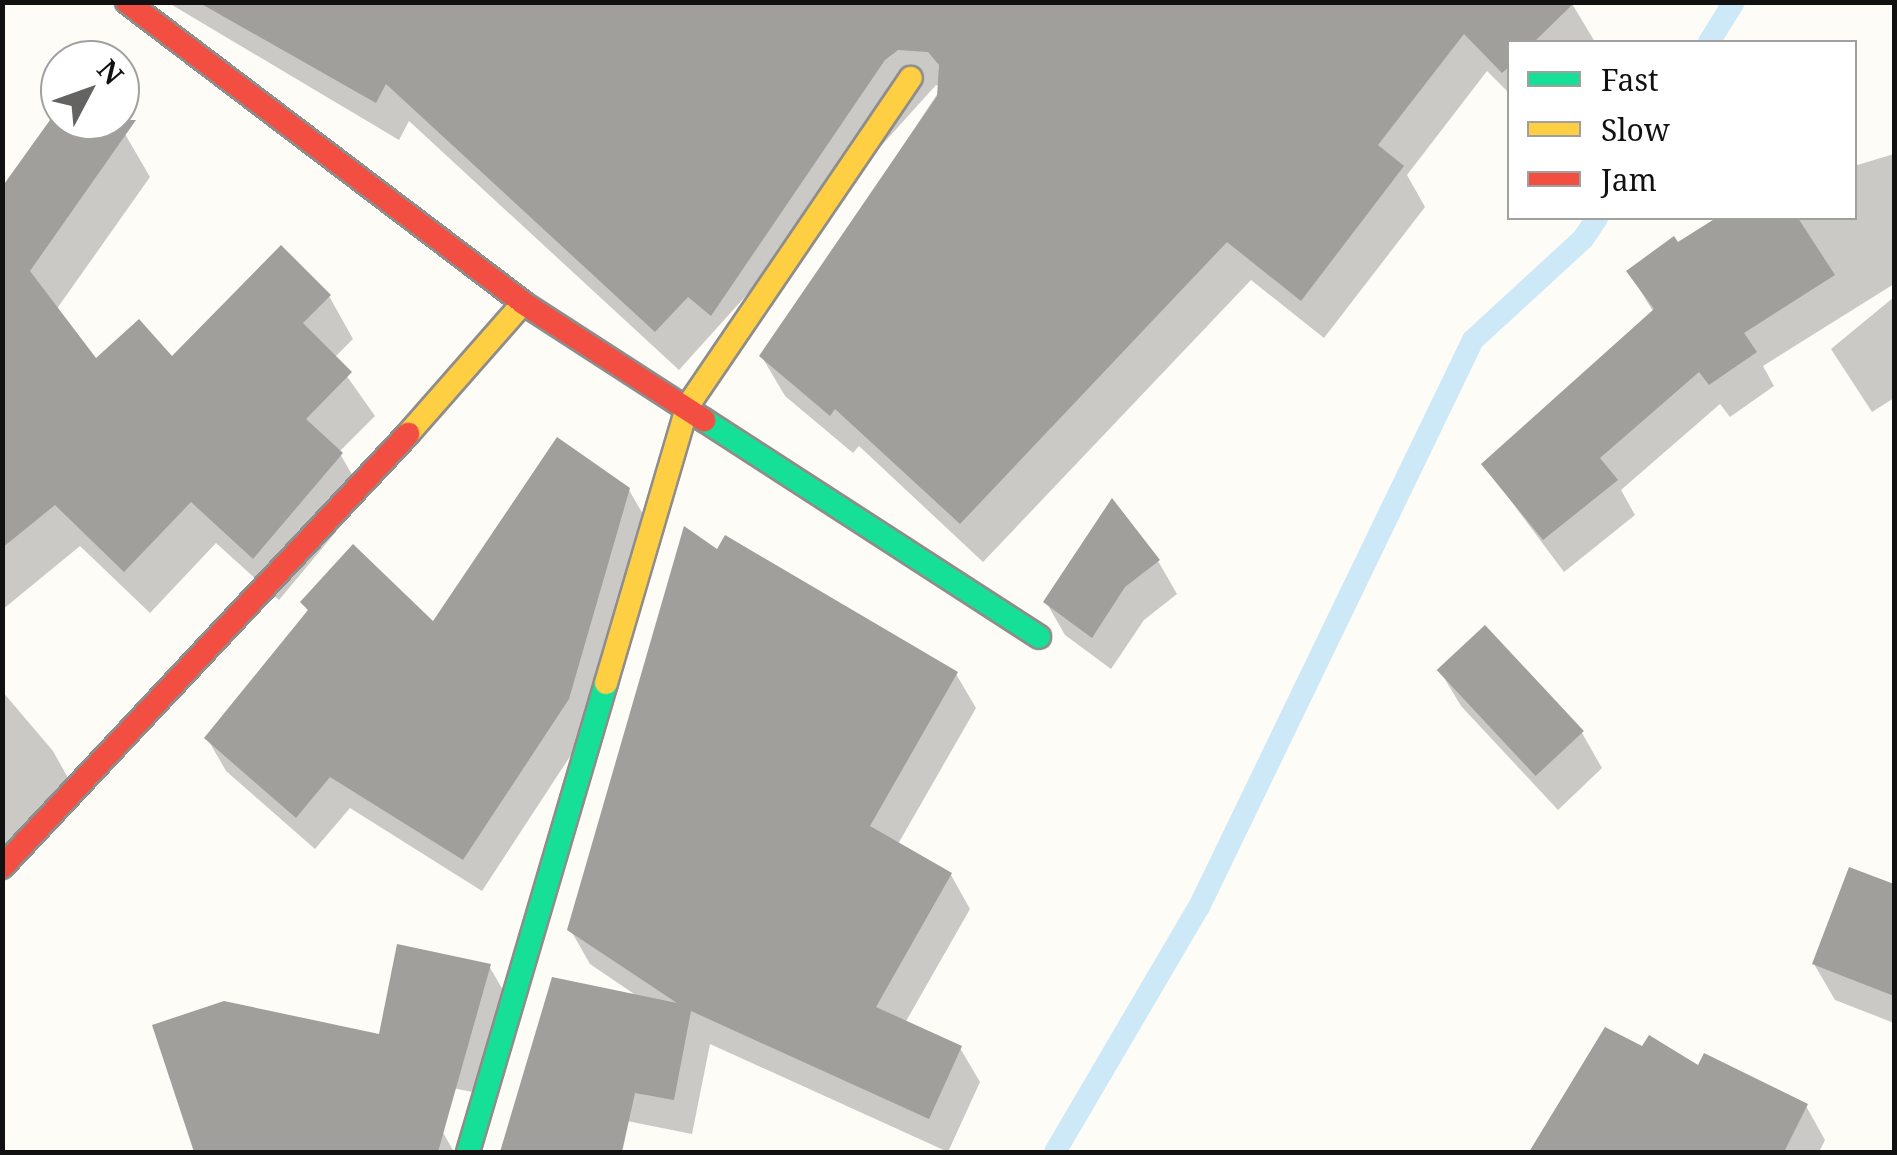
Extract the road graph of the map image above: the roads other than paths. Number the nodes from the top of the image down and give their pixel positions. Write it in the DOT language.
graph roads {
  1 [pos="127,2"];
  2 [pos="911,78"];
  3 [pos="523,303"];
  4 [pos="686,407"];
  5 [pos="1039,637"];
  6 [pos="2,867"];
  7 [pos="468,1152"];
  1 -- 3 [label="street"];
  2 -- 4 [label="street"];
  3 -- 4 [label="street"];
  3 -- 6 [label="street"];
  4 -- 5 [label="street"];
  4 -- 7 [label="street"];
}
